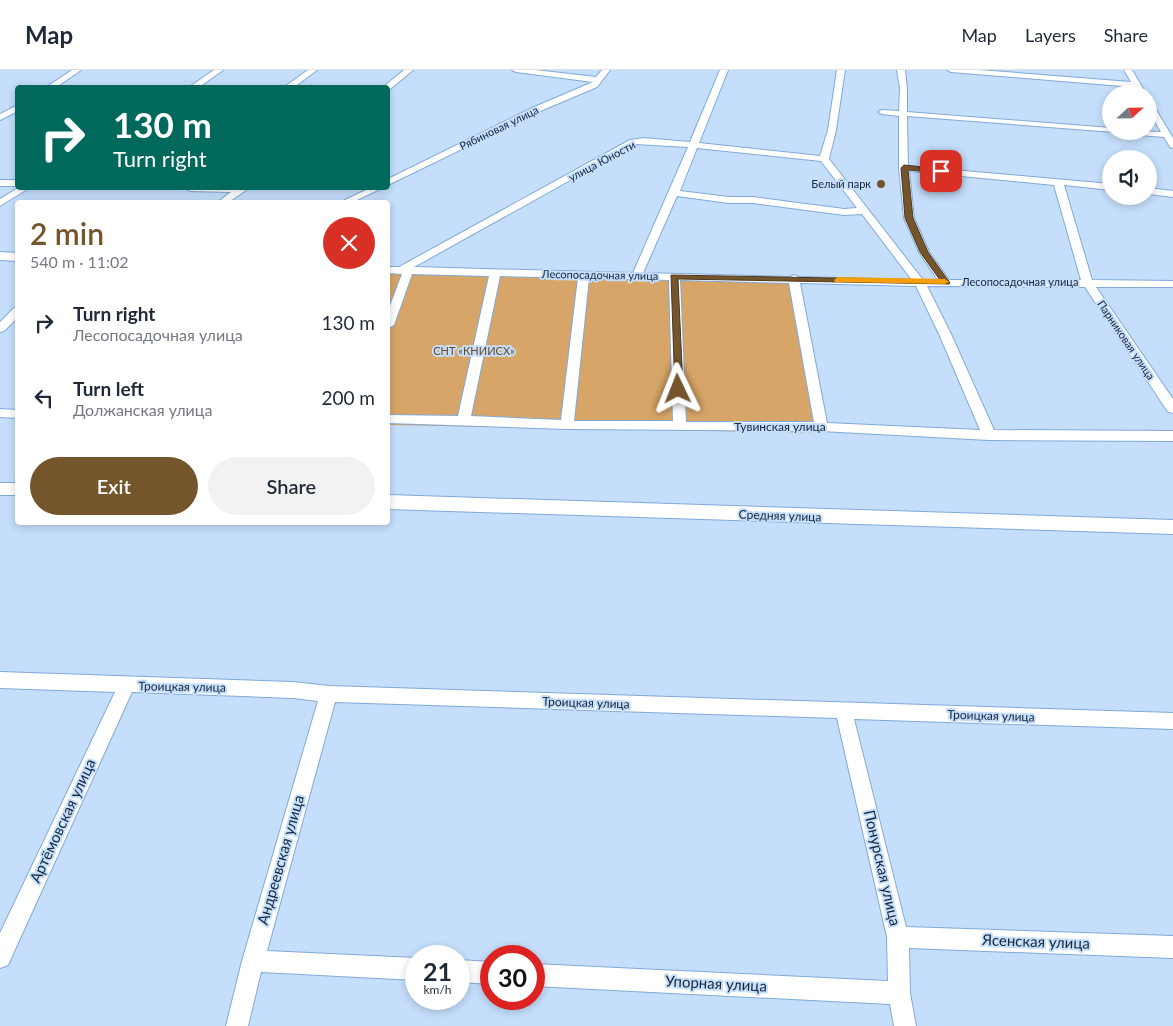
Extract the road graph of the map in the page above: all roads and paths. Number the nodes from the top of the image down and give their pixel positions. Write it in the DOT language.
graph roads {
  1 [pos="77,70"];
  2 [pos="219,70"];
  3 [pos="313,70"];
  4 [pos="409,70"];
  5 [pos="516,70"];
  6 [pos="606,70"];
  7 [pos="724,70"];
  8 [pos="841,70"];
  9 [pos="901,70"];
  10 [pos="951,70"];
  11 [pos="1128,70"];
  12 [pos="598,80"];
  13 [pos="54,85"];
  14 [pos="196,85"];
  15 [pos="290,85"];
  16 [pos="390,85"];
  17 [pos="1137,85"];
  18 [pos="15,109"];
  19 [pos="882,112"];
  20 [pos="903,112"];
  21 [pos="0,118"];
  22 [pos="1158,120"];
  23 [pos="1102,129"];
  24 [pos="1158,134"];
  25 [pos="1167,135"];
  26 [pos="693,145"];
  27 [pos="1173,145"];
  28 [pos="824,159"];
  29 [pos="904,168"];
  30 [pos="390,181"];
  31 [pos="1058,182"];
  32 [pos="0,183"];
  33 [pos="15,183"];
  34 [pos="1102,186"];
  35 [pos="21,190"];
  36 [pos="241,190"];
  37 [pos="373,190"];
  38 [pos="1157,192"];
  39 [pos="674,193"];
  40 [pos="1173,194"];
  41 [pos="226,200"];
  42 [pos="350,200"];
  43 [pos="0,203"];
  44 [pos="863,211"];
  45 [pos="0,256"];
  46 [pos="15,257"];
  47 [pos="390,270"];
  48 [pos="404,271"];
  49 [pos="495,273"];
  50 [pos="584,275"];
  51 [pos="637,275"];
  52 [pos="674,276"];
  53 [pos="794,278"];
  54 [pos="1087,282"];
  55 [pos="920,283"];
  56 [pos="946,283"];
  57 [pos="1173,284"];
  58 [pos="15,313"];
  59 [pos="390,319"];
  60 [pos="0,329"];
  61 [pos="1173,410"];
  62 [pos="0,413"];
  63 [pos="15,414"];
  64 [pos="390,419"];
  65 [pos="464,420"];
  66 [pos="567,425"];
  67 [pos="680,427"];
  68 [pos="821,427"];
  69 [pos="989,435"];
  70 [pos="1173,436"];
  71 [pos="390,502"];
  72 [pos="1173,528"];
  73 [pos="0,680"];
  74 [pos="126,686"];
  75 [pos="328,694"];
  76 [pos="844,712"];
  77 [pos="1173,721"];
  78 [pos="898,937"];
  79 [pos="1173,947"];
  80 [pos="0,957"];
  81 [pos="253,961"];
  82 [pos="405,968"];
  83 [pos="545,976"];
  84 [pos="899,993"];
  85 [pos="237,1026"];
  86 [pos="905,1026"];
  1 -- 13 [label="street"];
  2 -- 14 [label="street"];
  3 -- 15 [label="street"];
  4 -- 16 [label="street"];
  5 -- 12 [label="street"];
  6 -- 12 [label="street, Рябиновая улица"];
  7 -- 26 [label="street"];
  8 -- 28 [label="street"];
  9 -- 20 [label="street"];
  10 -- 17 [label="street"];
  11 -- 17 [label="street"];
  12 -- 30 [label="street, Рябиновая улица"];
  18 -- 21 [label="street"];
  19 -- 20 [label="street"];
  20 -- 23 [label="street"];
  20 -- 29 [label="street"];
  22 -- 25 [label="street"];
  24 -- 25 [label="street"];
  25 -- 27 [label="street"];
  26 -- 28 [label="street, улица Юности"];
  26 -- 39 [label="street"];
  26 -- 48 [label="street, улица Юности"];
  28 -- 44 [label="street"];
  29 -- 31 [label="street"];
  29 -- 56 [label="street"];
  31 -- 34 [label="street"];
  31 -- 54 [label="street, Парниковая улица"];
  32 -- 33 [label="street"];
  35 -- 43 [label="street"];
  36 -- 41 [label="street"];
  37 -- 42 [label="street"];
  38 -- 40 [label="street"];
  39 -- 44 [label="street"];
  39 -- 51 [label="street"];
  44 -- 55 [label="street"];
  45 -- 46 [label="street"];
  47 -- 48 [label="street, Лесопосадочная улица"];
  48 -- 49 [label="street, Лесопосадочная улица"];
  48 -- 59 [label="street"];
  49 -- 50 [label="street, Лесопосадочная улица"];
  49 -- 65 [label="street"];
  50 -- 51 [label="street, Лесопосадочная улица"];
  50 -- 66 [label="street"];
  51 -- 52 [label="street, Лесопосадочная улица"];
  52 -- 53 [label="street, Лесопосадочная улица"];
  52 -- 67 [label="street"];
  53 -- 55 [label="street, Лесопосадочная улица"];
  53 -- 68 [label="street"];
  54 -- 56 [label="street, Лесопосадочная улица"];
  54 -- 57 [label="street, Лесопосадочная улица"];
  54 -- 61 [label="street, Парниковая улица"];
  55 -- 56 [label="street, Лесопосадочная улица"];
  55 -- 69 [label="street"];
  58 -- 60 [label="street"];
  62 -- 63 [label="street"];
  64 -- 65 [label="street, Тувинская улица"];
  65 -- 66 [label="street, Тувинская улица"];
  66 -- 67 [label="street, Тувинская улица"];
  67 -- 68 [label="street, Тувинская улица"];
  68 -- 69 [label="street, Тувинская улица"];
  69 -- 70 [label="street, Тувинская улица"];
  71 -- 72 [label="street, Средняя улица"];
  73 -- 74 [label="street, Троицкая улица"];
  74 -- 75 [label="street, Троицкая улица"];
  74 -- 80 [label="street, Артёмовская улица"];
  75 -- 76 [label="street, Троицкая улица"];
  75 -- 81 [label="street, Андреевская улица"];
  76 -- 77 [label="street, Троицкая улица"];
  76 -- 78 [label="street, Понурская улица"];
  78 -- 79 [label="street, Ясенская улица"];
  78 -- 84 [label="street, Понурская улица"];
  81 -- 82 [label="street"];
  81 -- 85 [label="street, Андреевская улица"];
  83 -- 84 [label="street, Упорная улица"];
  84 -- 86 [label="street, Понурская улица"];
}
